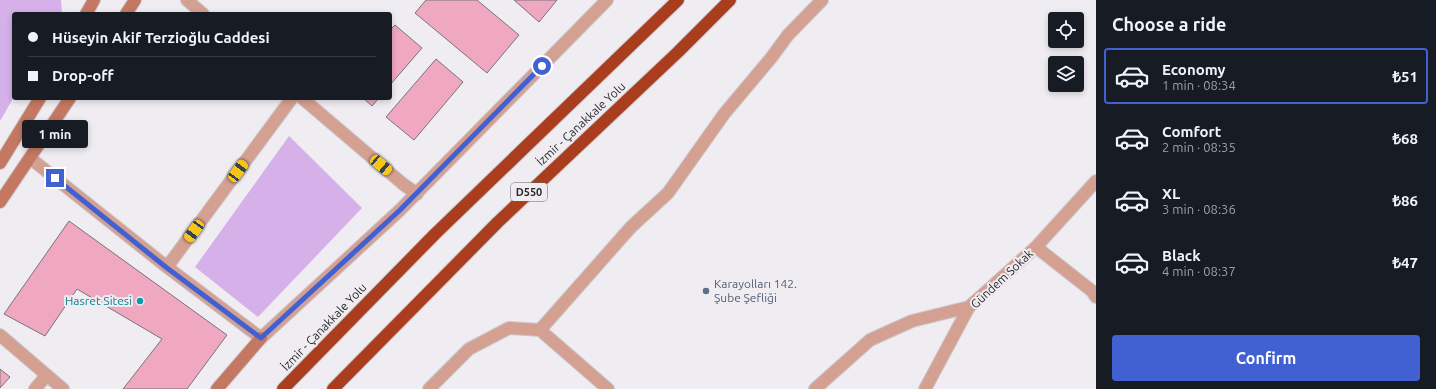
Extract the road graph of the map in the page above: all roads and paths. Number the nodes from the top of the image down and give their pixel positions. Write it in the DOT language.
graph roads {
  1 [pos="94,0"];
  2 [pos="135,0"];
  3 [pos="187,0"];
  4 [pos="607,0"];
  5 [pos="678,0"];
  6 [pos="730,0"];
  7 [pos="822,0"];
  8 [pos="87,12"];
  9 [pos="127,12"];
  10 [pos="201,12"];
  11 [pos="39,100"];
  12 [pos="69,100"];
  13 [pos="291,100"];
  14 [pos="304,100"];
  15 [pos="30,158"];
  16 [pos="0,162"];
  17 [pos="1095,185"];
  18 [pos="417,194"];
  19 [pos="0,202"];
  20 [pos="1036,246"];
  21 [pos="167,268"];
  22 [pos="1095,291"];
  23 [pos="970,307"];
  24 [pos="540,330"];
  25 [pos="0,336"];
  26 [pos="261,338"];
  27 [pos="47,375"];
  28 [pos="35,389"];
  29 [pos="63,389"];
  30 [pos="217,389"];
  31 [pos="283,389"];
  32 [pos="333,389"];
  33 [pos="429,389"];
  34 [pos="608,389"];
  35 [pos="815,389"];
  36 [pos="925,389"];
  1 -- 8 [label="street"];
  2 -- 9 [label="street"];
  3 -- 10 [label="street"];
  4 -- 18 [label="street"];
  5 -- 31 [label="highway, İzmir - Çanakkale Yolu / D550"];
  6 -- 32 [label="highway, İzmir - Çanakkale Yolu / D550"];
  7 -- 24 [label="street"];
  11 -- 16 [label="street"];
  12 -- 15 [label="street"];
  13 -- 21 [label="street"];
  14 -- 18 [label="street"];
  15 -- 19 [label="street"];
  15 -- 21 [label="street"];
  17 -- 20 [label="street, Gündem Sokak"];
  18 -- 26 [label="street"];
  20 -- 22 [label="street"];
  20 -- 23 [label="street, Gündem Sokak"];
  21 -- 26 [label="street"];
  23 -- 35 [label="street"];
  23 -- 36 [label="street, Gündem Sokak"];
  24 -- 33 [label="street"];
  24 -- 34 [label="street"];
  25 -- 27 [label="street"];
  26 -- 30 [label="street"];
  27 -- 28 [label="street"];
  27 -- 29 [label="street"];
}
